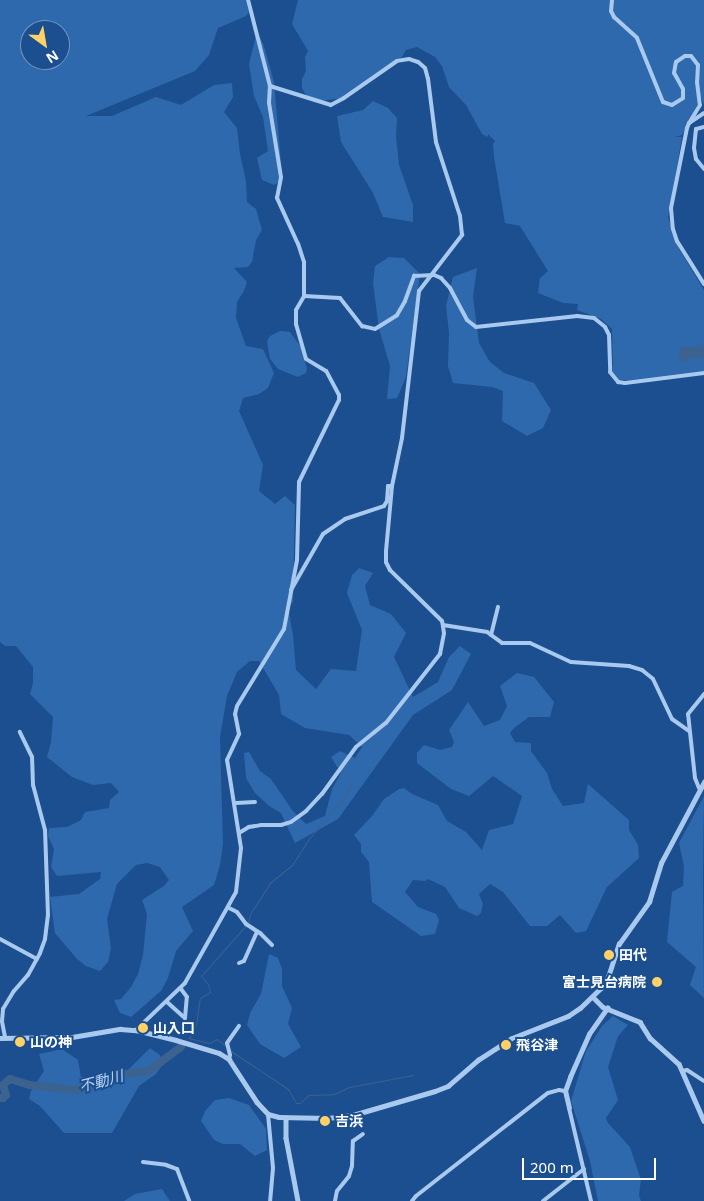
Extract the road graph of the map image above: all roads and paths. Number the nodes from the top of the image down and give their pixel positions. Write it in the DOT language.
graph roads {
  1 [pos="248,0"];
  2 [pos="612,0"];
  3 [pos="701,74"];
  4 [pos="270,86"];
  5 [pos="704,113"];
  6 [pos="689,123"];
  7 [pos="704,127"];
  8 [pos="704,169"];
  9 [pos="430,274"];
  10 [pos="704,284"];
  11 [pos="304,296"];
  12 [pos="704,373"];
  13 [pos="392,486"];
  14 [pos="290,592"];
  15 [pos="498,607"];
  16 [pos="443,625"];
  17 [pos="491,635"];
  18 [pos="704,694"];
  19 [pos="689,731"];
  20 [pos="20,732"];
  21 [pos="704,782"];
  22 [pos="699,788"];
  23 [pos="255,802"];
  24 [pos="236,803"];
  25 [pos="239,833"];
  26 [pos="229,908"];
  27 [pos="257,932"];
  28 [pos="0,938"];
  29 [pos="272,945"];
  30 [pos="37,959"];
  31 [pos="240,962"];
  32 [pos="181,990"];
  33 [pos="593,997"];
  34 [pos="167,1002"];
  35 [pos="607,1008"];
  36 [pos="239,1026"];
  37 [pos="136,1030"];
  38 [pos="2,1038"];
  39 [pos="229,1059"];
  40 [pos="684,1071"];
  41 [pos="697,1077"];
  42 [pos="704,1081"];
  43 [pos="689,1084"];
  44 [pos="565,1091"];
  45 [pos="568,1108"];
  46 [pos="268,1114"];
  47 [pos="286,1118"];
  48 [pos="704,1121"];
  49 [pos="363,1134"];
  50 [pos="143,1162"];
  51 [pos="584,1169"];
  52 [pos="189,1201"];
  53 [pos="270,1201"];
  54 [pos="298,1201"];
  55 [pos="335,1201"];
  56 [pos="412,1201"];
  57 [pos="542,1201"];
  58 [pos="591,1201"];
  1 -- 4 [label="street"];
  2 -- 3 [label="street"];
  3 -- 6 [label="street"];
  4 -- 9 [label="street"];
  4 -- 11 [label="street"];
  5 -- 6 [label="street"];
  6 -- 10 [label="street"];
  7 -- 8 [label="street"];
  9 -- 11 [label="street"];
  9 -- 12 [label="street"];
  9 -- 13 [label="street"];
  11 -- 14 [label="street"];
  13 -- 14 [label="street"];
  13 -- 16 [label="street"];
  14 -- 24 [label="street"];
  15 -- 17 [label="street"];
  16 -- 17 [label="street"];
  16 -- 25 [label="street"];
  17 -- 19 [label="street"];
  18 -- 19 [label="street"];
  19 -- 22 [label="street"];
  20 -- 30 [label="street"];
  21 -- 22 [label="street"];
  22 -- 33 [label="street"];
  23 -- 24 [label="street"];
  24 -- 25 [label="street"];
  25 -- 26 [label="street"];
  26 -- 27 [label="street"];
  26 -- 32 [label="street"];
  27 -- 29 [label="street"];
  27 -- 31 [label="street"];
  28 -- 30 [label="street"];
  30 -- 38 [label="street"];
  32 -- 34 [label="street"];
  32 -- 34 [label="street"];
  33 -- 35 [label="street"];
  33 -- 47 [label="street"];
  34 -- 37 [label="street"];
  35 -- 40 [label="street"];
  35 -- 44 [label="street"];
  36 -- 39 [label="street"];
  37 -- 38 [label="street"];
  37 -- 39 [label="street"];
  39 -- 46 [label="street"];
  40 -- 41 [label="street"];
  40 -- 43 [label="street"];
  41 -- 42 [label="street"];
  41 -- 43 [label="street"];
  43 -- 48 [label="street"];
  44 -- 45 [label="street"];
  44 -- 56 [label="street"];
  45 -- 51 [label="street"];
  46 -- 47 [label="street"];
  46 -- 53 [label="street"];
  47 -- 54 [label="street"];
  49 -- 55 [label="street"];
  50 -- 52 [label="street"];
  51 -- 57 [label="street"];
  51 -- 58 [label="street"];
}
